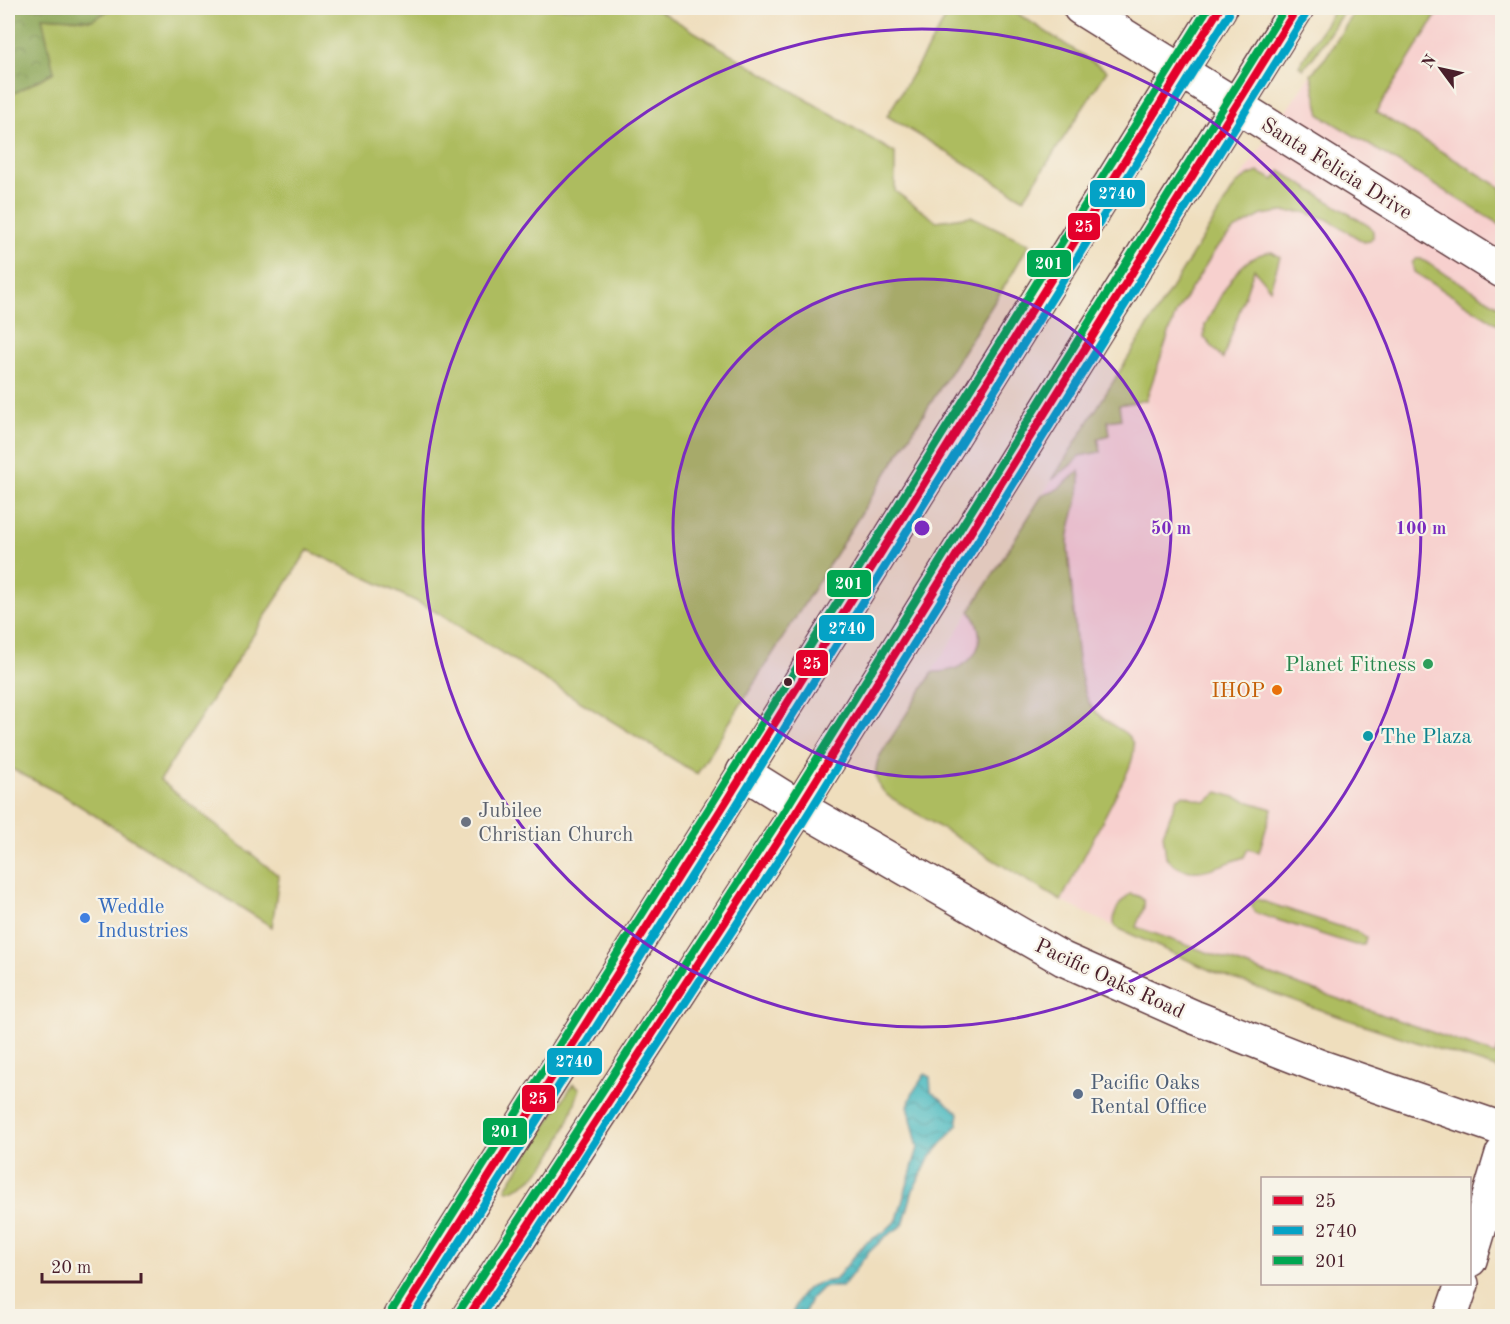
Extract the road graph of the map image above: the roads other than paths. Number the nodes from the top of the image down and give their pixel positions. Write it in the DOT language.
graph roads {
  1 [pos="1080,8"];
  2 [pos="1220,8"];
  3 [pos="1297,8"];
  4 [pos="1181,70"];
  5 [pos="1236,105"];
  6 [pos="1503,271"];
  7 [pos="744,772"];
  8 [pos="799,807"];
  9 [pos="1503,1129"];
  10 [pos="1503,1154"];
  11 [pos="1471,1257"];
  12 [pos="1462,1285"];
  13 [pos="401,1317"];
  14 [pos="469,1317"];
  15 [pos="1451,1317"];
  1 -- 4 [label="main road, Santa Felicia Drive"];
  2 -- 4 [label="main road"];
  3 -- 5 [label="main road"];
  4 -- 5 [label="main road, Santa Felicia Drive"];
  4 -- 7 [label="main road"];
  5 -- 6 [label="main road, Santa Felicia Drive"];
  5 -- 8 [label="main road"];
  7 -- 8 [label="main road, Pacific Oaks Road"];
  7 -- 13 [label="main road"];
  8 -- 9 [label="main road, Pacific Oaks Road"];
  8 -- 14 [label="main road"];
  10 -- 11 [label="main road"];
  12 -- 15 [label="main road"];
}
